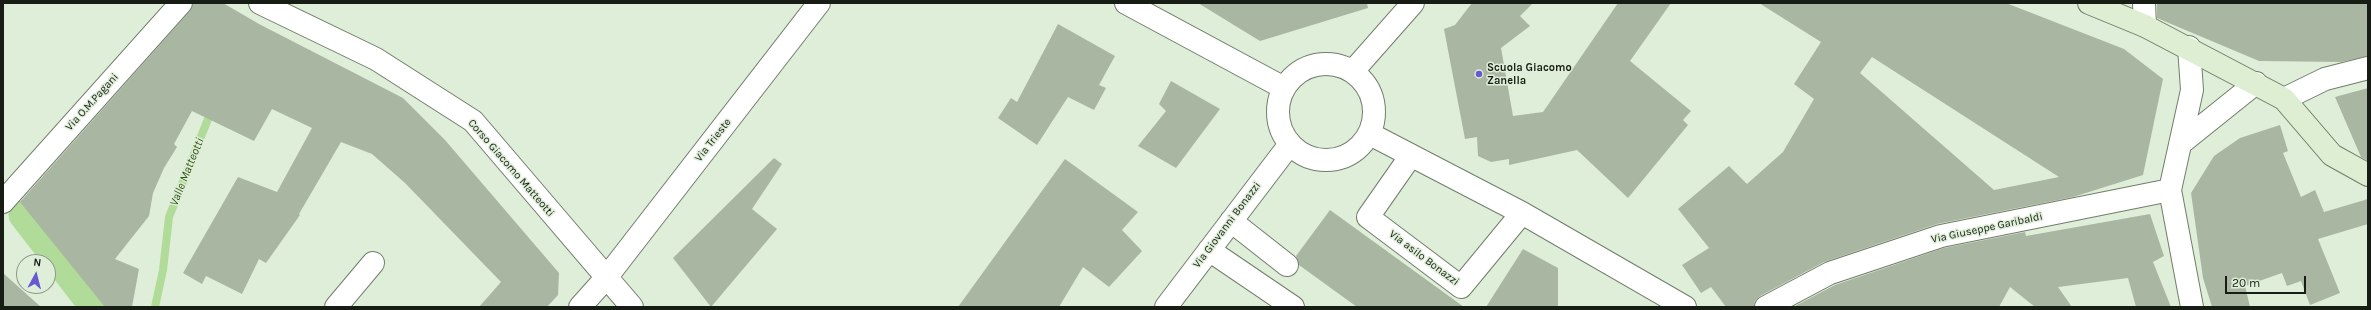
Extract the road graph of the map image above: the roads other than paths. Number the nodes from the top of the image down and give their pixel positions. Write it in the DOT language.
graph roads {
  1 [pos="181,3"];
  2 [pos="260,3"];
  3 [pos="819,3"];
  4 [pos="1126,3"];
  5 [pos="1413,3"];
  6 [pos="2089,3"];
  7 [pos="2144,3"];
  8 [pos="2145,26"];
  9 [pos="2189,47"];
  10 [pos="2368,68"];
  11 [pos="1353,71"];
  12 [pos="2256,83"];
  13 [pos="1284,88"];
  14 [pos="2284,99"];
  15 [pos="1370,134"];
  16 [pos="1290,144"];
  17 [pos="2180,144"];
  18 [pos="1410,156"];
  19 [pos="2368,175"];
  20 [pos="2170,190"];
  21 [pos="4,198"];
  22 [pos="1522,213"];
  23 [pos="1231,221"];
  24 [pos="1209,250"];
  25 [pos="373,263"];
  26 [pos="1286,265"];
  27 [pos="606,278"];
  28 [pos="336,307"];
  29 [pos="580,307"];
  30 [pos="632,307"];
  31 [pos="1166,307"];
  32 [pos="1293,307"];
  33 [pos="1685,307"];
  34 [pos="1766,307"];
  35 [pos="2192,307"];
  1 -- 21 [label="street, Via O.M.Pagani"];
  2 -- 27 [label="street, Corso Giacomo Matteotti"];
  3 -- 27 [label="street, Via Trieste"];
  4 -- 13 [label="street"];
  5 -- 11 [label="street"];
  6 -- 8 [label="street"];
  7 -- 8 [label="street"];
  8 -- 9 [label="street"];
  9 -- 12 [label="street"];
  9 -- 17 [label="street"];
  10 -- 14 [label="street"];
  11 -- 13 [label="street"];
  11 -- 15 [label="street"];
  12 -- 14 [label="street"];
  12 -- 17 [label="street"];
  13 -- 16 [label="street"];
  14 -- 19 [label="street"];
  15 -- 16 [label="street"];
  15 -- 18 [label="street"];
  16 -- 23 [label="street, Via Giovanni Bonazzi"];
  17 -- 20 [label="street"];
  18 -- 22 [label="street"];
  18 -- 22 [label="street, Via asilo Bonazzi"];
  20 -- 34 [label="street, Via Giuseppe Garibaldi"];
  20 -- 35 [label="street"];
  22 -- 33 [label="street"];
  23 -- 24 [label="street, Via Giovanni Bonazzi"];
  23 -- 26 [label="street"];
  24 -- 31 [label="street, Via Giovanni Bonazzi"];
  24 -- 32 [label="street"];
  25 -- 28 [label="street"];
  27 -- 29 [label="street, Via Trieste"];
  27 -- 30 [label="street, Corso Giacomo Matteotti"];
}
